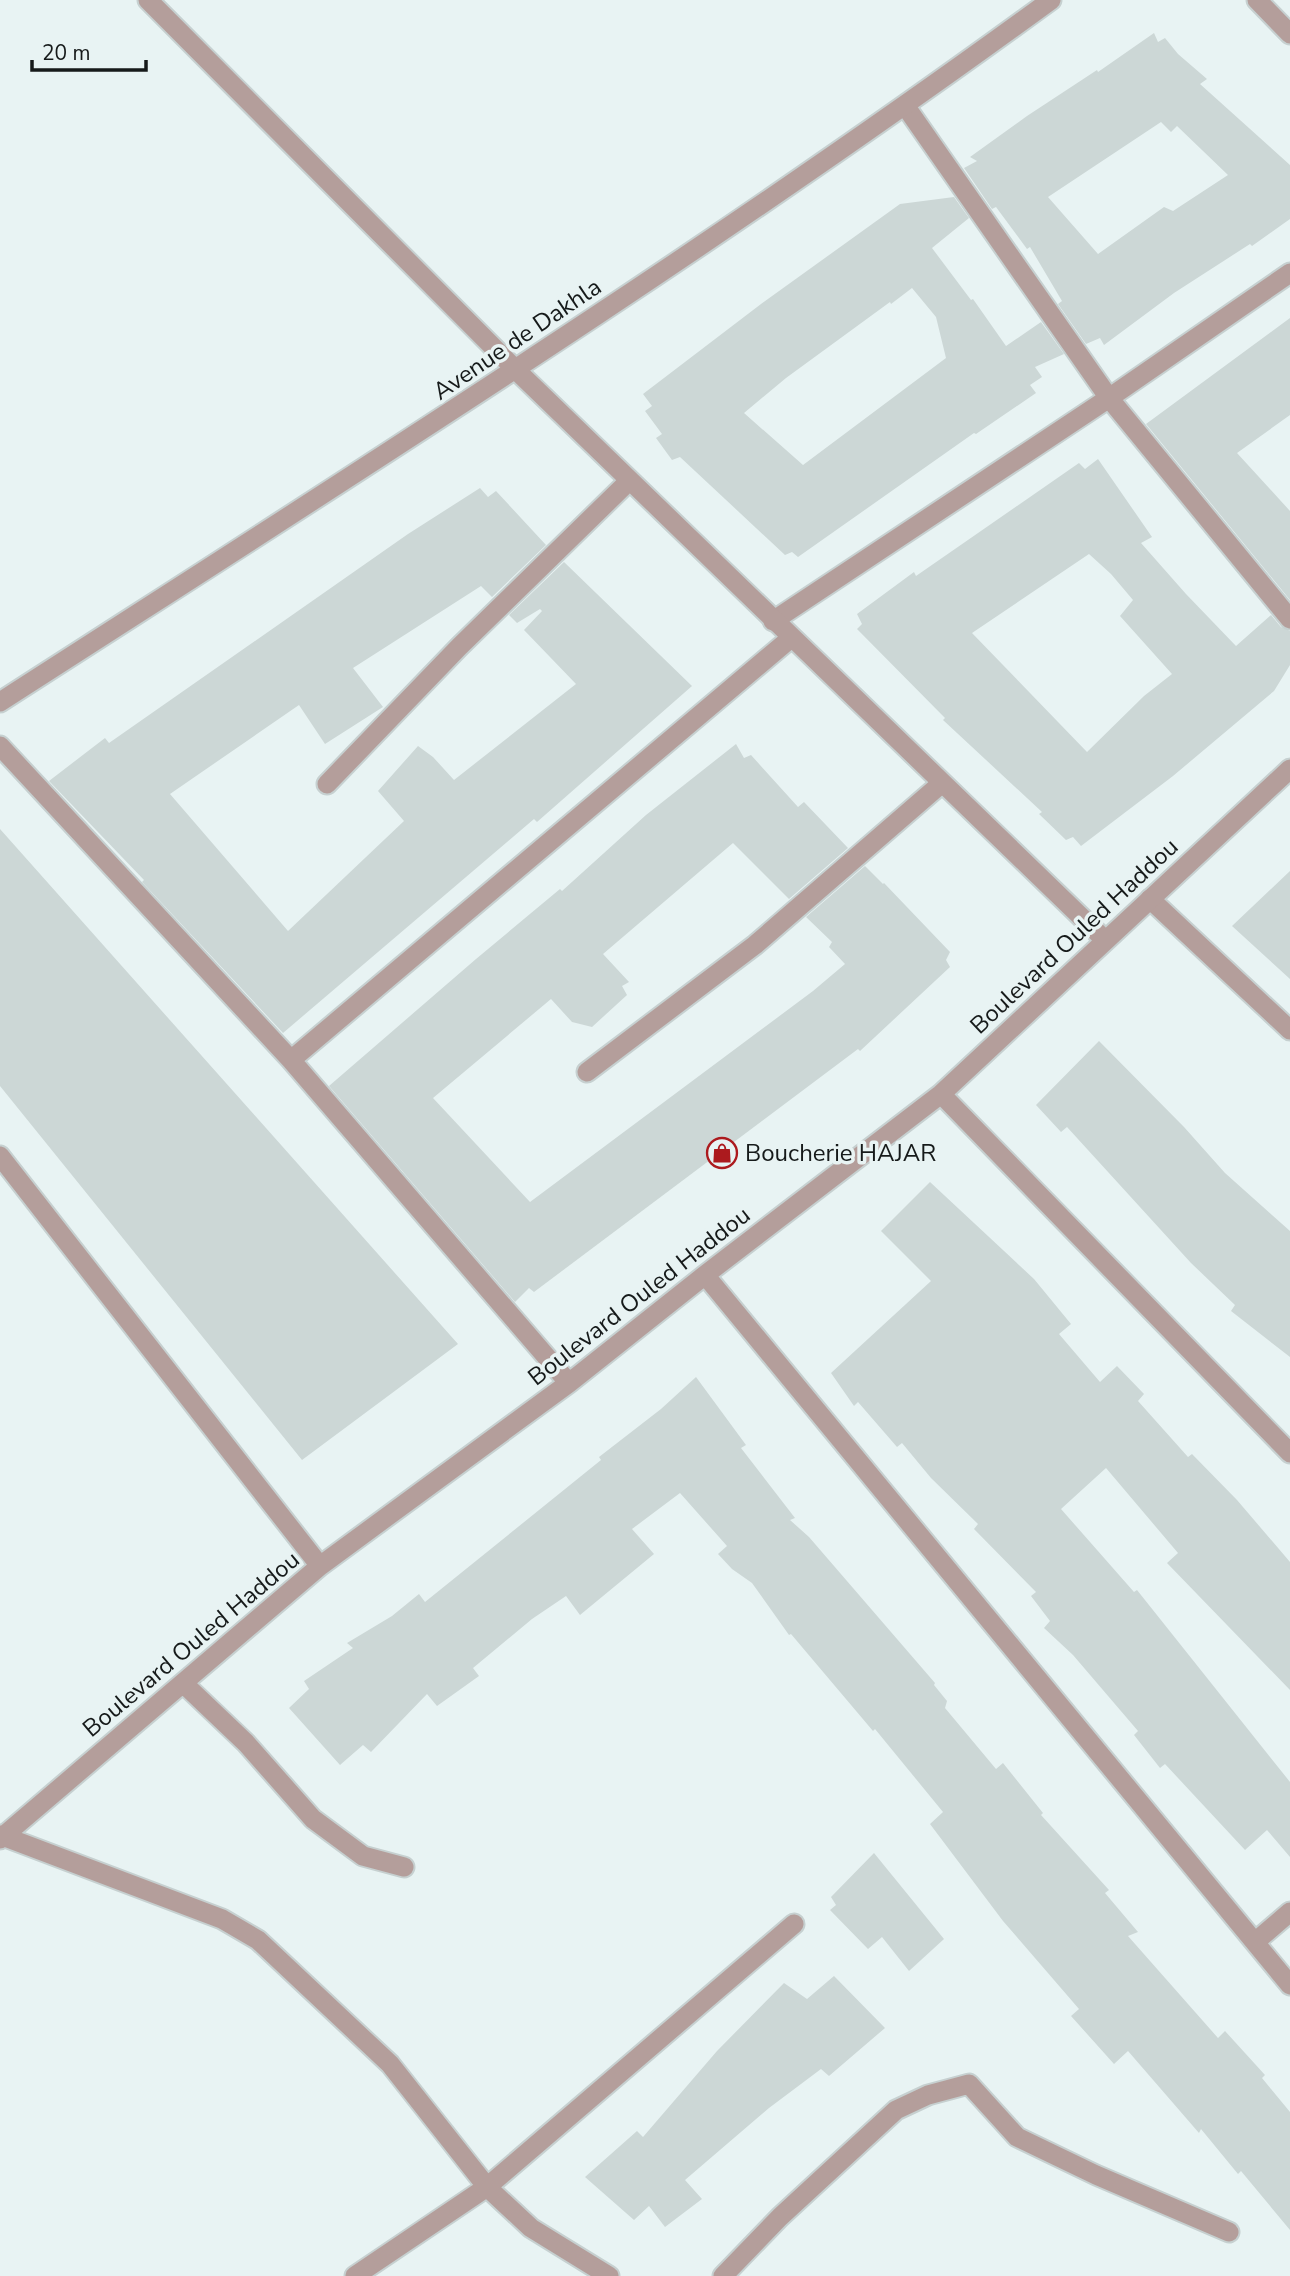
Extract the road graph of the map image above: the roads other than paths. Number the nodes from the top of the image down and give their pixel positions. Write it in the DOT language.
graph roads {
  1 [pos="148,0"];
  2 [pos="1051,0"];
  3 [pos="1257,0"];
  4 [pos="1290,34"];
  5 [pos="906,107"];
  6 [pos="1290,273"];
  7 [pos="516,370"];
  8 [pos="1109,397"];
  9 [pos="629,481"];
  10 [pos="1290,619"];
  11 [pos="773,621"];
  12 [pos="791,638"];
  13 [pos="0,702"];
  14 [pos="0,746"];
  15 [pos="1290,769"];
  16 [pos="942,783"];
  17 [pos="327,784"];
  18 [pos="1150,899"];
  19 [pos="1105,940"];
  20 [pos="1290,1030"];
  21 [pos="291,1060"];
  22 [pos="587,1072"];
  23 [pos="942,1094"];
  24 [pos="0,1156"];
  25 [pos="705,1275"];
  26 [pos="569,1383"];
  27 [pos="1290,1453"];
  28 [pos="320,1566"];
  29 [pos="183,1683"];
  30 [pos="1,1837"];
  31 [pos="404,1867"];
  32 [pos="1290,1912"];
  33 [pos="794,1924"];
  34 [pos="1255,1942"];
  35 [pos="1290,1985"];
  36 [pos="486,2187"];
  37 [pos="1229,2232"];
  38 [pos="355,2276"];
  39 [pos="609,2276"];
  40 [pos="723,2276"];
  1 -- 7 [label="street"];
  2 -- 5 [label="street, Avenue de Dakhla"];
  3 -- 4 [label="street"];
  5 -- 7 [label="street, Avenue de Dakhla"];
  5 -- 8 [label="street"];
  6 -- 8 [label="street"];
  7 -- 9 [label="street"];
  7 -- 13 [label="street, Avenue de Dakhla"];
  8 -- 10 [label="street"];
  8 -- 11 [label="street"];
  9 -- 11 [label="street"];
  9 -- 17 [label="street"];
  11 -- 12 [label="street"];
  12 -- 16 [label="street"];
  12 -- 21 [label="street"];
  14 -- 21 [label="street"];
  15 -- 18 [label="street, Boulevard Ouled Haddou"];
  16 -- 19 [label="street"];
  16 -- 22 [label="street"];
  18 -- 19 [label="street, Boulevard Ouled Haddou"];
  18 -- 20 [label="street"];
  19 -- 23 [label="street, Boulevard Ouled Haddou"];
  21 -- 26 [label="street"];
  23 -- 25 [label="street, Boulevard Ouled Haddou"];
  23 -- 27 [label="street"];
  24 -- 28 [label="street"];
  25 -- 26 [label="street, Boulevard Ouled Haddou"];
  25 -- 34 [label="street"];
  26 -- 28 [label="street, Boulevard Ouled Haddou"];
  28 -- 29 [label="street, Boulevard Ouled Haddou"];
  29 -- 30 [label="street, Boulevard Ouled Haddou"];
  29 -- 31 [label="street"];
  30 -- 36 [label="street"];
  32 -- 34 [label="street"];
  33 -- 36 [label="street"];
  34 -- 35 [label="street"];
  36 -- 38 [label="street"];
  36 -- 39 [label="street"];
  37 -- 40 [label="street"];
}
